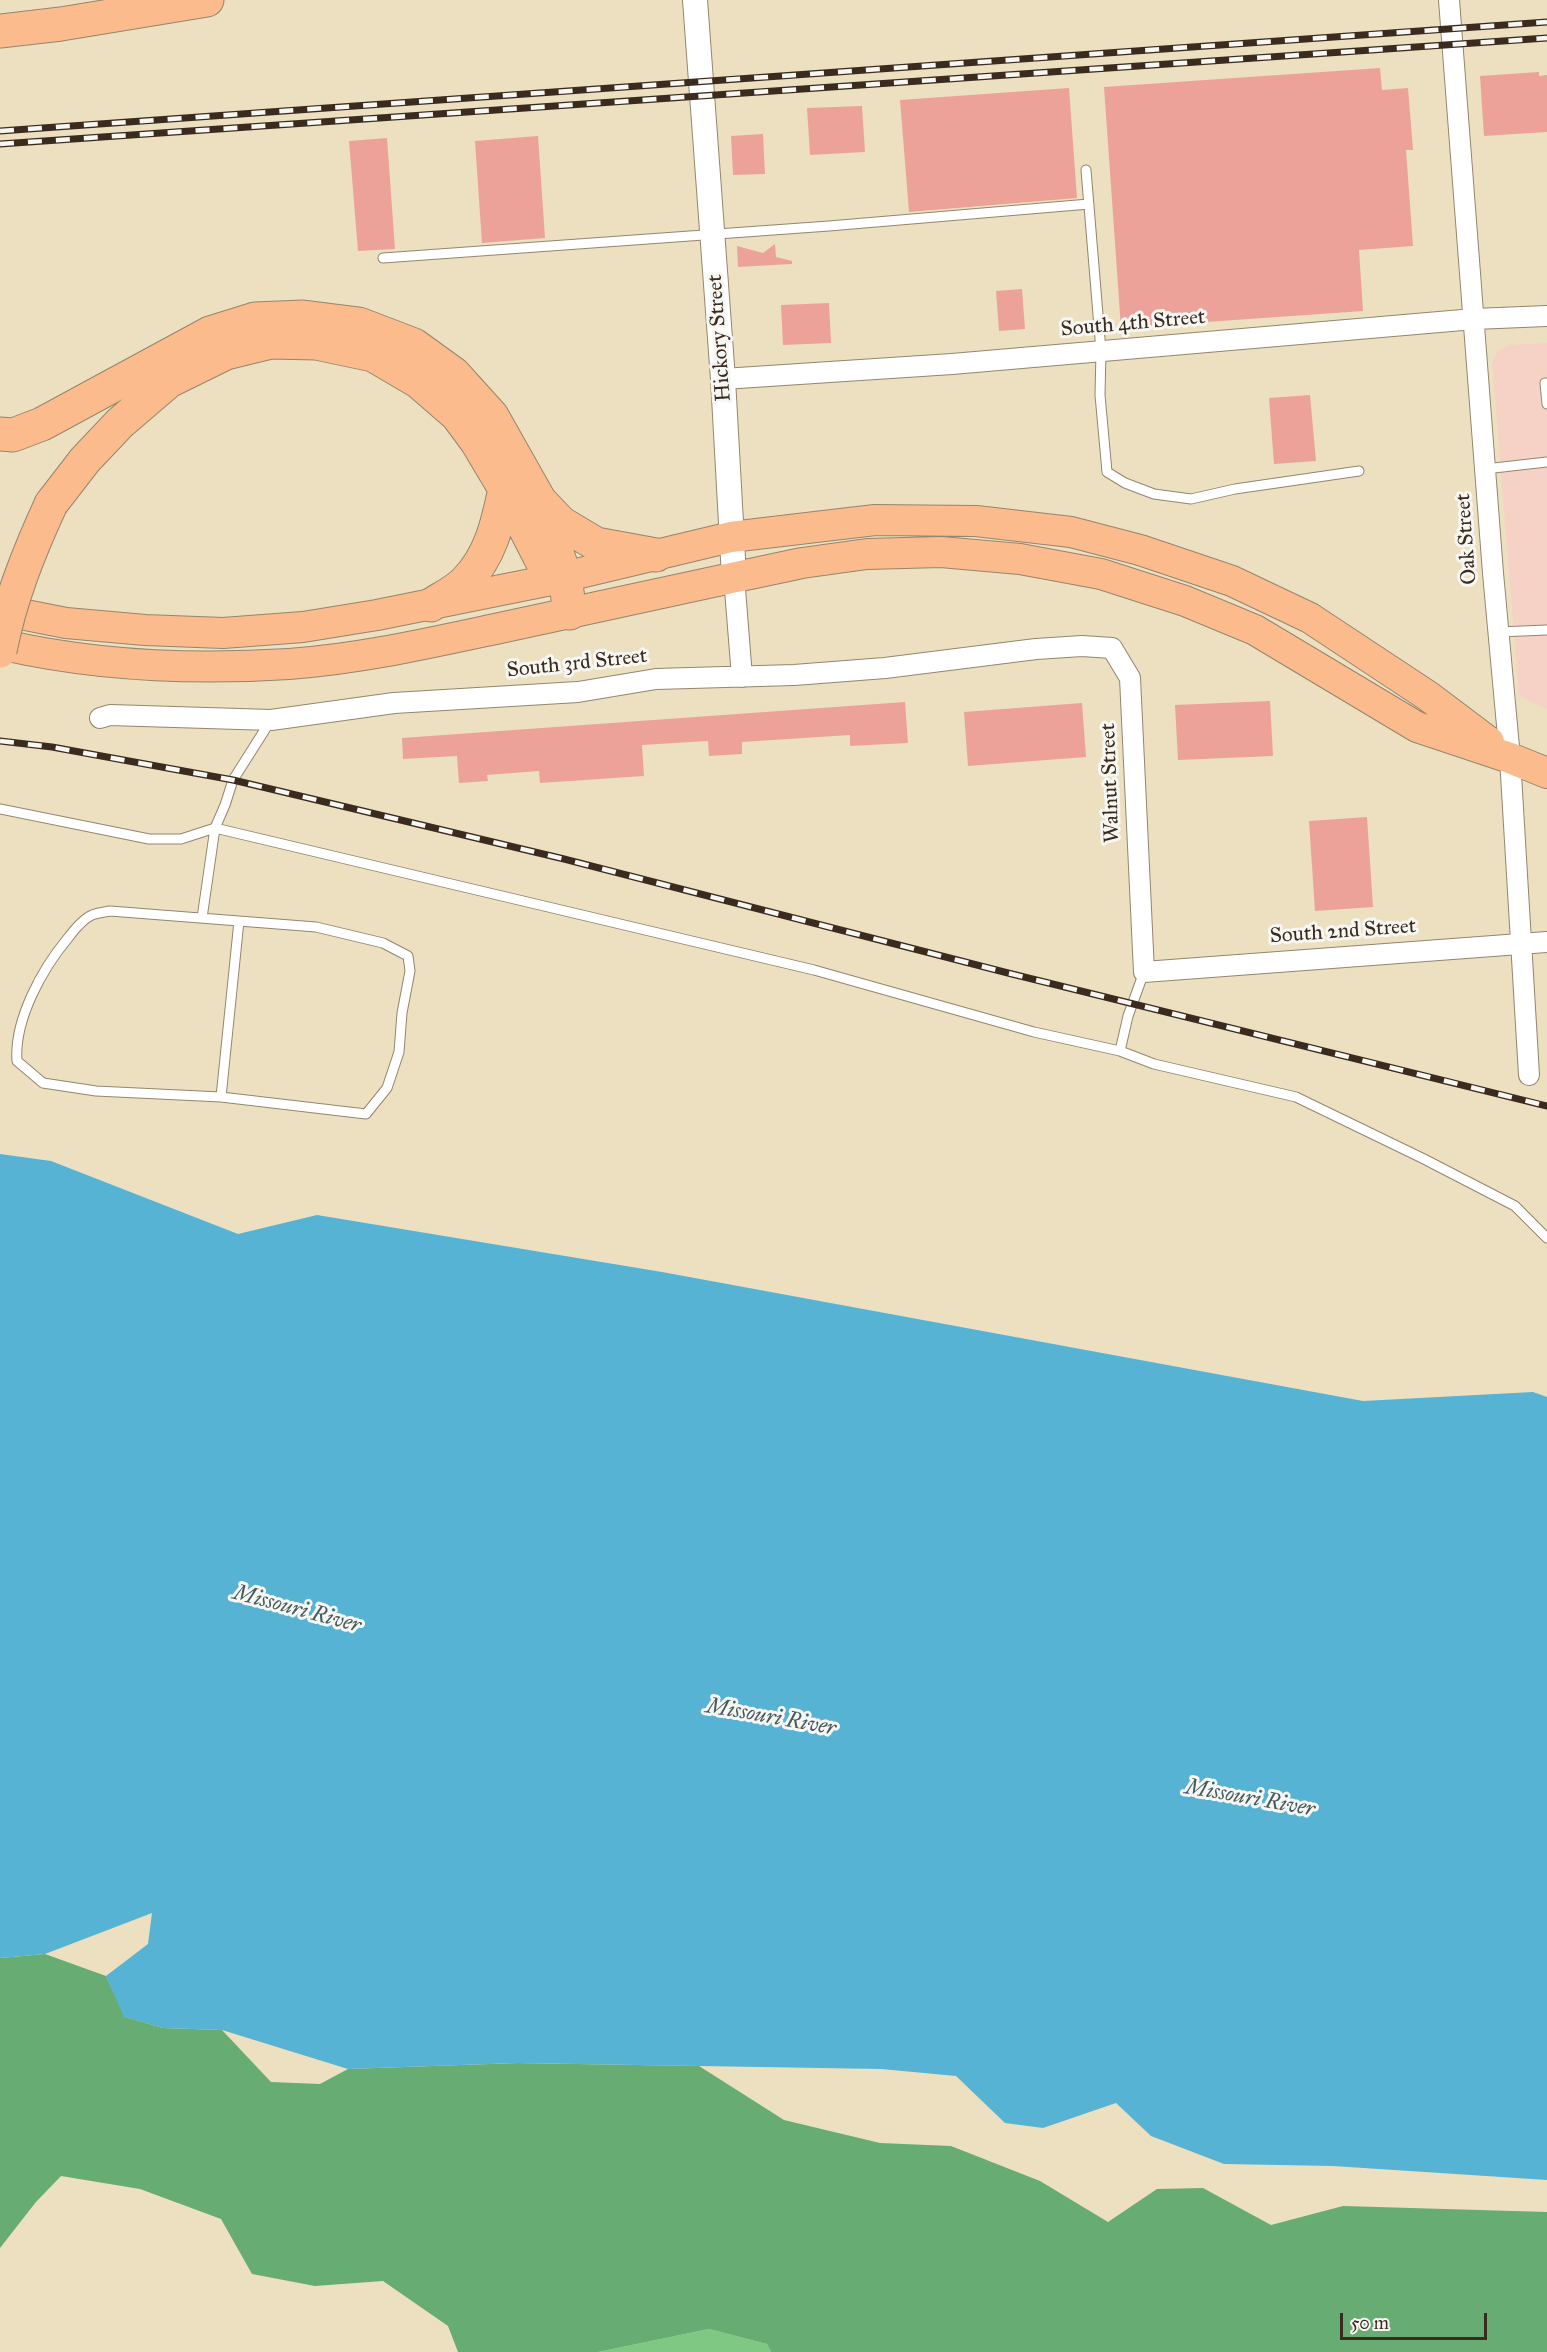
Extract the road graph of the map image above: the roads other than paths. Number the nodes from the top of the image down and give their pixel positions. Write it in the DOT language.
graph roads {
  1 [pos="207,0"];
  2 [pos="694,0"];
  3 [pos="1449,0"];
  4 [pos="0,32"];
  5 [pos="1086,170"];
  6 [pos="1089,204"];
  7 [pos="712,235"];
  8 [pos="383,258"];
  9 [pos="1547,316"];
  10 [pos="1474,319"];
  11 [pos="1101,351"];
  12 [pos="723,379"];
  13 [pos="1547,383"];
  14 [pos="1547,404"];
  15 [pos="0,434"];
  16 [pos="1547,462"];
  17 [pos="1485,469"];
  18 [pos="1359,471"];
  19 [pos="505,489"];
  20 [pos="540,501"];
  21 [pos="730,537"];
  22 [pos="656,555"];
  23 [pos="734,577"];
  24 [pos="558,579"];
  25 [pos="431,605"];
  26 [pos="0,610"];
  27 [pos="570,613"];
  28 [pos="1547,630"];
  29 [pos="1498,632"];
  30 [pos="0,644"];
  31 [pos="1060,647"];
  32 [pos="0,651"];
  33 [pos="742,677"];
  34 [pos="100,718"];
  35 [pos="271,720"];
  36 [pos="1510,758"];
  37 [pos="1547,773"];
  38 [pos="0,808"];
  39 [pos="215,828"];
  40 [pos="202,918"];
  41 [pos="239,921"];
  42 [pos="1547,942"];
  43 [pos="1522,943"];
  44 [pos="1143,972"];
  45 [pos="1120,1051"];
  46 [pos="1529,1075"];
  47 [pos="221,1097"];
  48 [pos="1547,1238"];
  1 -- 4 [label="highway"];
  2 -- 7 [label="street, Hickory Street"];
  3 -- 10 [label="street, Oak Street"];
  5 -- 6 [label="lane"];
  6 -- 7 [label="lane"];
  6 -- 11 [label="lane"];
  7 -- 8 [label="lane"];
  7 -- 12 [label="street, Hickory Street"];
  9 -- 10 [label="street, South 4th Street"];
  10 -- 11 [label="street, South 4th Street"];
  10 -- 17 [label="street, Oak Street"];
  11 -- 12 [label="street, South 4th Street"];
  11 -- 18 [label="lane"];
  12 -- 21 [label="street, Hickory Street"];
  13 -- 14 [label="lane"];
  15 -- 20 [label="highway"];
  16 -- 17 [label="lane"];
  17 -- 29 [label="street, Oak Street"];
  19 -- 24 [label="highway"];
  19 -- 25 [label="highway"];
  19 -- 32 [label="highway, bridge"];
  20 -- 22 [label="highway"];
  20 -- 24 [label="highway"];
  21 -- 22 [label="main road"];
  21 -- 23 [label="street, Hickory Street"];
  21 -- 36 [label="main road"];
  22 -- 24 [label="main road"];
  23 -- 27 [label="main road"];
  23 -- 33 [label="street, Hickory Street"];
  23 -- 36 [label="main road"];
  24 -- 25 [label="main road"];
  24 -- 27 [label="highway"];
  25 -- 26 [label="main road"];
  27 -- 30 [label="main road"];
  28 -- 29 [label="lane"];
  29 -- 36 [label="street, Oak Street"];
  31 -- 33 [label="street, South 3rd Street"];
  31 -- 44 [label="street, Walnut Street"];
  33 -- 35 [label="street, South 3rd Street"];
  34 -- 35 [label="street, South 3rd Street"];
  35 -- 39 [label="lane"];
  36 -- 37 [label="main road"];
  36 -- 43 [label="street, Oak Street"];
  38 -- 39 [label="lane"];
  39 -- 40 [label="lane"];
  39 -- 45 [label="lane"];
  40 -- 41 [label="lane"];
  40 -- 47 [label="lane"];
  41 -- 47 [label="lane"];
  41 -- 47 [label="lane"];
  42 -- 43 [label="street, South 2nd Street"];
  43 -- 44 [label="street, South 2nd Street"];
  43 -- 46 [label="street, Oak Street"];
  44 -- 45 [label="lane"];
  45 -- 48 [label="lane"];
}
